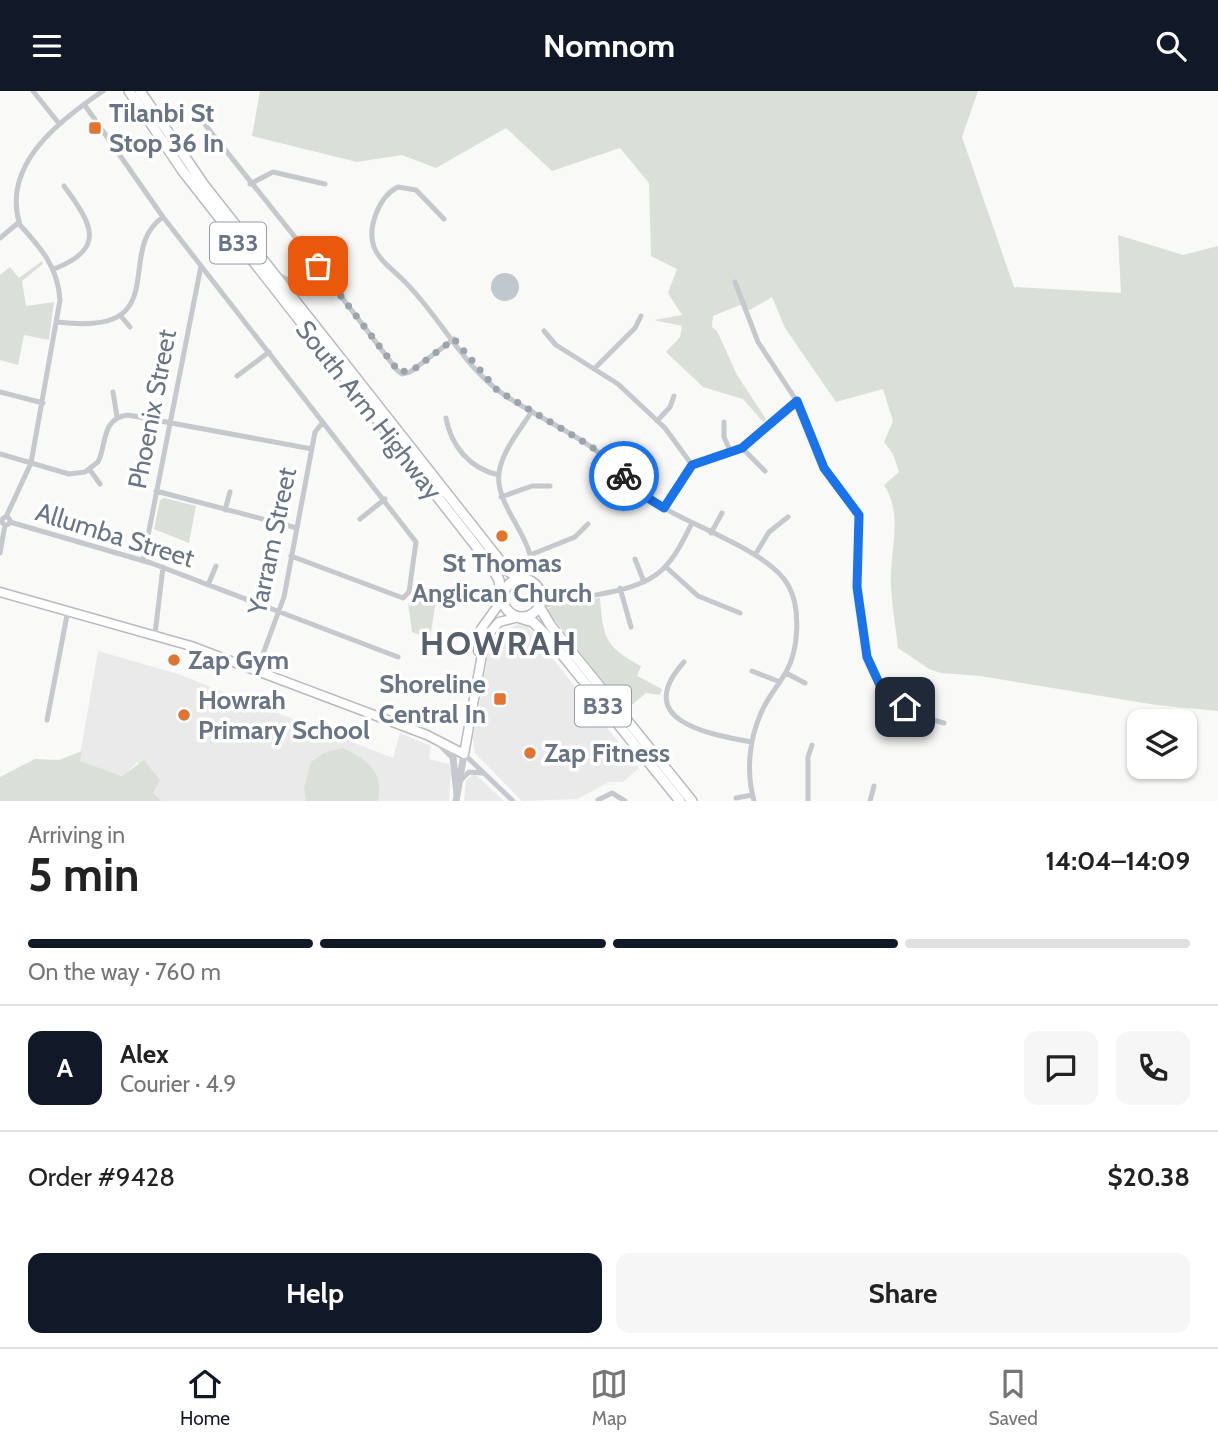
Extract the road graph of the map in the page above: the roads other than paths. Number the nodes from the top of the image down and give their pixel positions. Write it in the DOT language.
graph roads {
  1 [pos="33,91"];
  2 [pos="103,91"];
  3 [pos="128,91"];
  4 [pos="140,91"];
  5 [pos="84,104"];
  6 [pos="199,117"];
  7 [pos="57,121"];
  8 [pos="37,134"];
  9 [pos="250,184"];
  10 [pos="325,184"];
  11 [pos="64,186"];
  12 [pos="7,200"];
  13 [pos="163,217"];
  14 [pos="444,219"];
  15 [pos="18,223"];
  16 [pos="0,238"];
  17 [pos="201,266"];
  18 [pos="318,266"];
  19 [pos="54,269"];
  20 [pos="273,272"];
  21 [pos="302,278"];
  22 [pos="735,282"];
  23 [pos="296,303"];
  24 [pos="120,315"];
  25 [pos="641,316"];
  26 [pos="58,322"];
  27 [pos="130,327"];
  28 [pos="544,331"];
  29 [pos="454,339"];
  30 [pos="268,352"];
  31 [pos="595,368"];
  32 [pos="237,376"];
  33 [pos="0,392"];
  34 [pos="113,392"];
  35 [pos="674,396"];
  36 [pos="797,401"];
  37 [pos="43,403"];
  38 [pos="532,411"];
  39 [pos="117,417"];
  40 [pos="446,418"];
  41 [pos="657,421"];
  42 [pos="170,422"];
  43 [pos="323,422"];
  44 [pos="724,422"];
  45 [pos="742,448"];
  46 [pos="312,449"];
  47 [pos="731,453"];
  48 [pos="0,454"];
  49 [pos="31,463"];
  50 [pos="692,465"];
  51 [pos="90,470"];
  52 [pos="765,471"];
  53 [pos="499,475"];
  54 [pos="100,484"];
  55 [pos="550,486"];
  56 [pos="156,491"];
  57 [pos="230,492"];
  58 [pos="501,497"];
  59 [pos="385,499"];
  60 [pos="664,508"];
  61 [pos="225,510"];
  62 [pos="722,513"];
  63 [pos="788,517"];
  64 [pos="360,519"];
  65 [pos="5,521"];
  66 [pos="692,523"];
  67 [pos="587,524"];
  68 [pos="297,528"];
  69 [pos="711,533"];
  70 [pos="0,554"];
  71 [pos="530,555"];
  72 [pos="755,555"];
  73 [pos="292,556"];
  74 [pos="635,559"];
  75 [pos="144,561"];
  76 [pos="216,566"];
  77 [pos="163,567"];
  78 [pos="666,567"];
  79 [pos="524,579"];
  80 [pos="644,582"];
  81 [pos="208,585"];
  82 [pos="620,588"];
  83 [pos="540,589"];
  84 [pos="0,592"];
  85 [pos="502,599"];
  86 [pos="569,599"];
  87 [pos="540,607"];
  88 [pos="68,610"];
  89 [pos="279,612"];
  90 [pos="740,613"];
  91 [pos="520,617"];
  92 [pos="631,627"];
  93 [pos="155,634"];
  94 [pos="398,657"];
  95 [pos="479,661"];
  96 [pos="684,662"];
  97 [pos="257,670"];
  98 [pos="752,671"];
  99 [pos="786,673"];
  100 [pos="780,682"];
  101 [pos="805,683"];
  102 [pos="47,720"];
  103 [pos="944,723"];
  104 [pos="467,733"];
  105 [pos="427,735"];
  106 [pos="751,742"];
  107 [pos="812,745"];
  108 [pos="464,754"];
  109 [pos="485,774"];
  110 [pos="461,779"];
  111 [pos="874,786"];
  112 [pos="457,798"];
  113 [pos="753,798"];
  114 [pos="736,799"];
  115 [pos="598,800"];
  116 [pos="513,801"];
  117 [pos="625,801"];
  118 [pos="680,801"];
  119 [pos="692,801"];
  120 [pos="808,801"];
  121 [pos="870,801"];
  1 -- 7 [label="street"];
  2 -- 5 [label="street"];
  3 -- 85 [label="main road, South Arm Highway / B33"];
  4 -- 20 [label="main road, South Arm Highway / B33"];
  5 -- 7 [label="street"];
  5 -- 13 [label="street"];
  6 -- 9 [label="street"];
  7 -- 8 [label="street"];
  9 -- 10 [label="street"];
  9 -- 18 [label="street"];
  11 -- 19 [label="street"];
  12 -- 15 [label="street"];
  13 -- 17 [label="street"];
  13 -- 24 [label="street"];
  14 -- 29 [label="street"];
  15 -- 16 [label="street"];
  15 -- 19 [label="street"];
  17 -- 30 [label="street"];
  17 -- 42 [label="street, Phoenix Street"];
  18 -- 21 [label="street"];
  18 -- 29 [label="street"];
  19 -- 26 [label="street"];
  20 -- 21 [label="street"];
  20 -- 23 [label="main road, South Arm Highway / B33"];
  21 -- 23 [label="street"];
  22 -- 36 [label="street"];
  23 -- 79 [label="main road, South Arm Highway / B33"];
  24 -- 26 [label="street"];
  24 -- 27 [label="street"];
  25 -- 31 [label="street"];
  26 -- 37 [label="street"];
  28 -- 31 [label="street"];
  29 -- 38 [label="street"];
  30 -- 32 [label="street"];
  30 -- 43 [label="street"];
  31 -- 41 [label="street"];
  33 -- 37 [label="street"];
  34 -- 39 [label="street"];
  35 -- 41 [label="street"];
  36 -- 45 [label="street"];
  36 -- 103 [label="street"];
  37 -- 49 [label="street"];
  38 -- 53 [label="street"];
  38 -- 60 [label="street"];
  39 -- 42 [label="street"];
  39 -- 51 [label="street"];
  40 -- 53 [label="street"];
  41 -- 50 [label="street"];
  42 -- 46 [label="street"];
  42 -- 56 [label="street, Phoenix Street"];
  43 -- 46 [label="street, Yarram Street"];
  43 -- 59 [label="street"];
  44 -- 47 [label="street"];
  45 -- 47 [label="street"];
  45 -- 52 [label="street"];
  46 -- 68 [label="street, Yarram Street"];
  47 -- 50 [label="street"];
  48 -- 49 [label="street"];
  49 -- 51 [label="street"];
  49 -- 65 [label="street"];
  50 -- 60 [label="street"];
  51 -- 54 [label="street"];
  53 -- 58 [label="street"];
  55 -- 58 [label="street"];
  56 -- 61 [label="street"];
  56 -- 75 [label="street, Phoenix Street"];
  57 -- 61 [label="street"];
  58 -- 71 [label="street"];
  59 -- 64 [label="street"];
  59 -- 73 [label="street"];
  60 -- 66 [label="street"];
  61 -- 68 [label="street"];
  62 -- 69 [label="street"];
  63 -- 72 [label="street"];
  65 -- 70 [label="street"];
  65 -- 75 [label="street, Allumba Street"];
  66 -- 69 [label="street"];
  66 -- 78 [label="street"];
  67 -- 71 [label="street"];
  68 -- 73 [label="street, Yarram Street"];
  69 -- 72 [label="street"];
  71 -- 79 [label="street"];
  72 -- 99 [label="street"];
  73 -- 89 [label="street, Yarram Street"];
  74 -- 80 [label="street"];
  75 -- 77 [label="street, Allumba Street"];
  76 -- 81 [label="street, Allumba Street"];
  77 -- 81 [label="street, Allumba Street"];
  77 -- 93 [label="street"];
  78 -- 80 [label="street"];
  78 -- 90 [label="street"];
  79 -- 83 [label="main road, B33"];
  79 -- 85 [label="main road"];
  80 -- 82 [label="street"];
  81 -- 89 [label="street, Allumba Street"];
  82 -- 86 [label="street"];
  82 -- 92 [label="street"];
  83 -- 86 [label="street"];
  83 -- 87 [label="main road"];
  84 -- 88 [label="main road"];
  85 -- 91 [label="main road, B33"];
  85 -- 95 [label="main road"];
  86 -- 87 [label="street"];
  87 -- 91 [label="main road"];
  87 -- 119 [label="main road, B33"];
  88 -- 93 [label="main road"];
  88 -- 102 [label="street"];
  89 -- 94 [label="street, Allumba Street"];
  89 -- 97 [label="street, Yarram Street"];
  91 -- 95 [label="main road"];
  91 -- 118 [label="main road, B33"];
  93 -- 97 [label="main road"];
  95 -- 104 [label="main road"];
  96 -- 106 [label="street"];
  97 -- 105 [label="main road"];
  98 -- 100 [label="street"];
  99 -- 100 [label="street"];
  99 -- 101 [label="street"];
  100 -- 106 [label="street"];
  104 -- 105 [label="main road"];
  104 -- 108 [label="main road"];
  105 -- 108 [label="main road"];
  105 -- 112 [label="street"];
  106 -- 113 [label="street"];
  107 -- 120 [label="street"];
  108 -- 109 [label="street"];
  108 -- 110 [label="street"];
  109 -- 110 [label="street"];
  109 -- 116 [label="street"];
  110 -- 112 [label="street"];
  111 -- 121 [label="street"];
  113 -- 114 [label="street"];
  115 -- 117 [label="street"];
}
